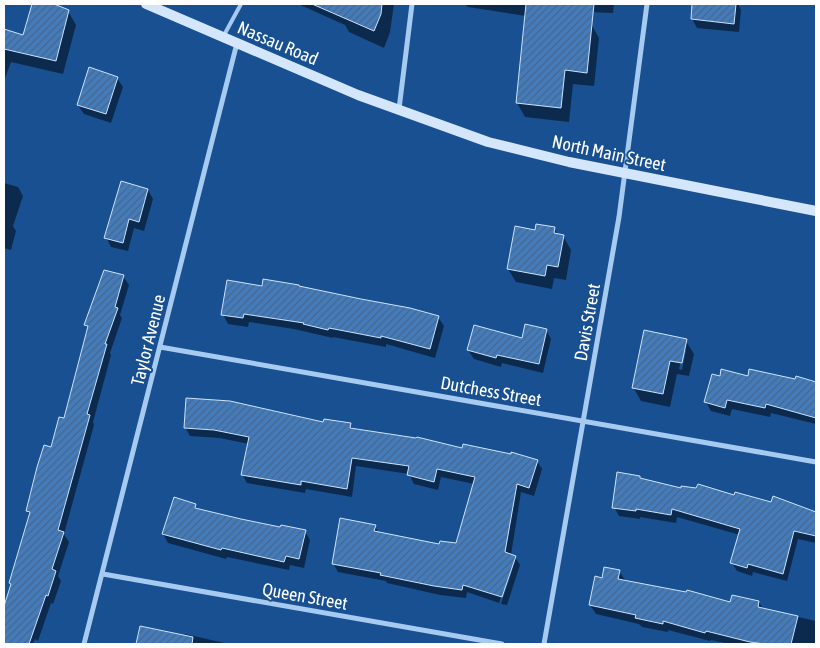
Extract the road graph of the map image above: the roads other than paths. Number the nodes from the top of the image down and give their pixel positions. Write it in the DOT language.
graph roads {
  1 [pos="146,4"];
  2 [pos="241,4"];
  3 [pos="412,4"];
  4 [pos="647,4"];
  5 [pos="223,37"];
  6 [pos="237,43"];
  7 [pos="399,109"];
  8 [pos="624,173"];
  9 [pos="816,211"];
  10 [pos="160,347"];
  11 [pos="583,421"];
  12 [pos="816,462"];
  13 [pos="102,574"];
  14 [pos="84,644"];
  15 [pos="502,644"];
  16 [pos="544,644"];
  1 -- 5 [label="main road, Nassau Road"];
  2 -- 5 [label="lane"];
  3 -- 7 [label="street"];
  4 -- 8 [label="street, Davis Street"];
  5 -- 6 [label="main road, Nassau Road"];
  6 -- 7 [label="main road, Nassau Road"];
  6 -- 10 [label="street, Taylor Avenue"];
  7 -- 8 [label="main road, North Main Street"];
  8 -- 9 [label="main road, North Main Street"];
  8 -- 11 [label="street, Davis Street"];
  10 -- 11 [label="street, Dutchess Street"];
  10 -- 13 [label="street, Taylor Avenue"];
  11 -- 12 [label="street, Dutchess Street"];
  11 -- 16 [label="street, Davis Street"];
  13 -- 14 [label="street, Taylor Avenue"];
  13 -- 15 [label="street, Queen Street"];
}
